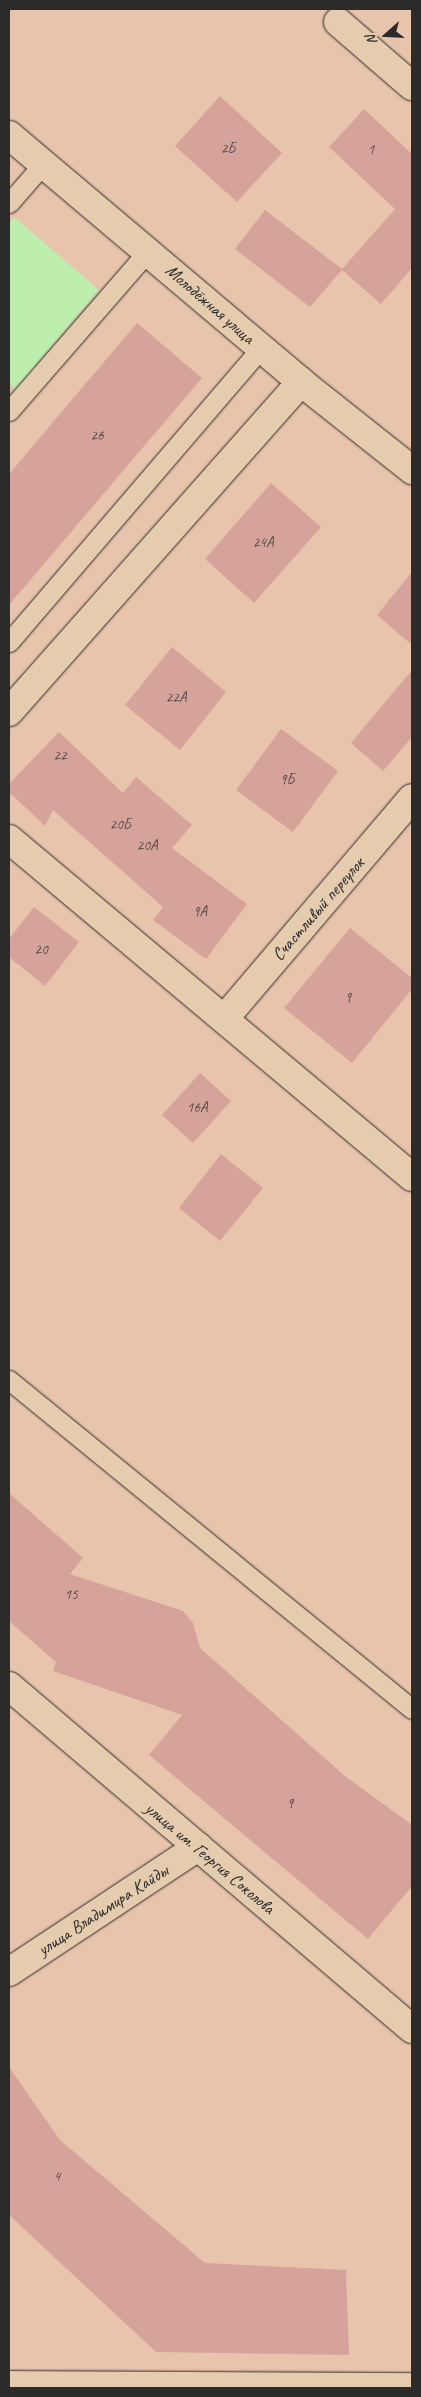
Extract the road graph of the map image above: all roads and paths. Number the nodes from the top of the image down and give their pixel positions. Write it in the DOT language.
graph roads {
  1 [pos="338,22"];
  2 [pos="412,86"];
  3 [pos="9,135"];
  4 [pos="43,164"];
  5 [pos="9,203"];
  6 [pos="148,251"];
  7 [pos="261,348"];
  8 [pos="301,382"];
  9 [pos="9,412"];
  10 [pos="412,470"];
  11 [pos="9,642"];
  12 [pos="9,712"];
  13 [pos="412,798"];
  14 [pos="9,839"];
  15 [pos="224,1019"];
  16 [pos="412,1177"];
  17 [pos="9,1380"];
  18 [pos="9,1686"];
  19 [pos="412,1709"];
  20 [pos="198,1847"];
  21 [pos="9,1972"];
  22 [pos="412,2030"];
  23 [pos="9,2385"];
  24 [pos="412,2387"];
  1 -- 2 [label="street"];
  3 -- 4 [label="street, Молодёжная улица"];
  4 -- 5 [label="lane"];
  4 -- 6 [label="street, Молодёжная улица"];
  6 -- 7 [label="street, Молодёжная улица"];
  6 -- 9 [label="lane"];
  7 -- 8 [label="street, Молодёжная улица"];
  7 -- 11 [label="lane"];
  8 -- 10 [label="street, Молодёжная улица"];
  8 -- 12 [label="street"];
  13 -- 15 [label="street, Счастливый переулок"];
  14 -- 15 [label="street"];
  15 -- 16 [label="street"];
  17 -- 19 [label="lane"];
  18 -- 20 [label="street, улица им. Георгия Соколова"];
  20 -- 21 [label="street, улица Владимира Кайды"];
  20 -- 22 [label="street, улица им. Георгия Соколова"];
  23 -- 24 [label="street"];
}
